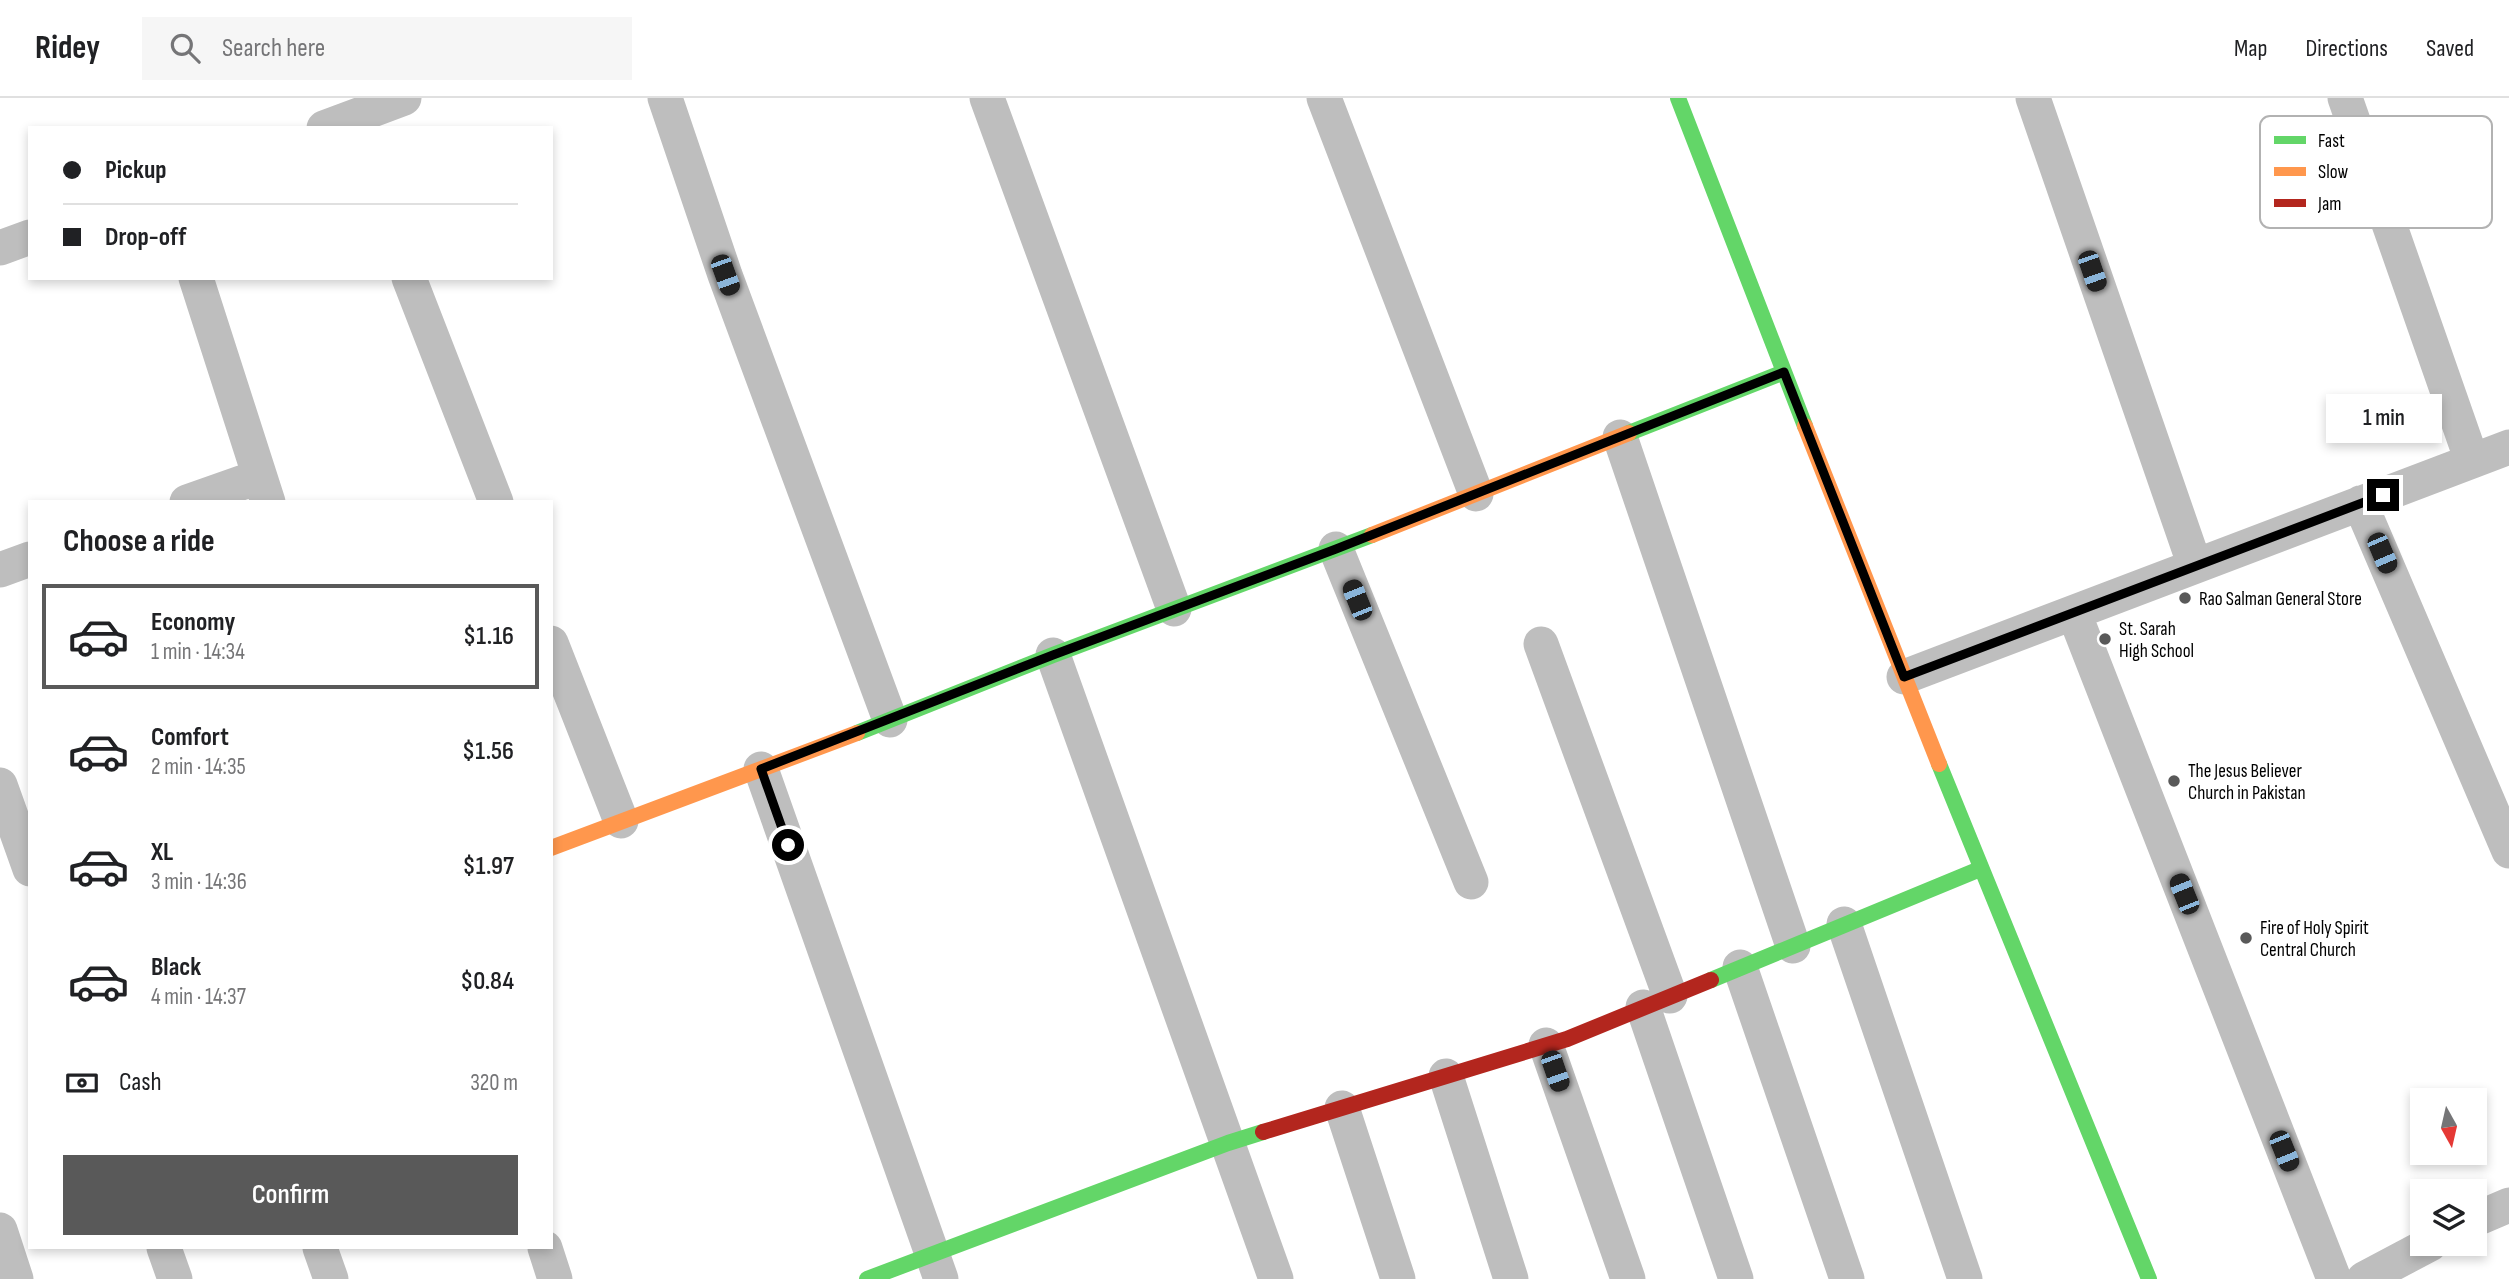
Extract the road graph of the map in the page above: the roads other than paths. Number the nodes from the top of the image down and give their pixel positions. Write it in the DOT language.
graph roads {
  1 [pos="404,98"];
  2 [pos="665,98"];
  3 [pos="987,98"];
  4 [pos="1324,98"];
  5 [pos="1678,98"];
  6 [pos="2033,98"];
  7 [pos="2345,98"];
  8 [pos="2351,116"];
  9 [pos="340,125"];
  10 [pos="2390,228"];
  11 [pos="28,238"];
  12 [pos="0,248"];
  13 [pos="197,280"];
  14 [pos="410,280"];
  15 [pos="1784,372"];
  16 [pos="1620,437"];
  17 [pos="2509,447"];
  18 [pos="2472,461"];
  19 [pos="263,489"];
  20 [pos="1476,494"];
  21 [pos="199,500"];
  22 [pos="495,500"];
  23 [pos="2361,503"];
  24 [pos="1336,549"];
  25 [pos="28,560"];
  26 [pos="2195,566"];
  27 [pos="0,570"];
  28 [pos="1174,609"];
  29 [pos="2074,612"];
  30 [pos="1541,643"];
  31 [pos="553,648"];
  32 [pos="1053,655"];
  33 [pos="1904,677"];
  34 [pos="890,720"];
  35 [pos="761,769"];
  36 [pos="0,785"];
  37 [pos="621,821"];
  38 [pos="553,847"];
  39 [pos="2509,851"];
  40 [pos="28,863"];
  41 [pos="1980,869"];
  42 [pos="1471,882"];
  43 [pos="1844,925"];
  44 [pos="1793,946"];
  45 [pos="1740,967"];
  46 [pos="1657,1002"];
  47 [pos="1546,1045"];
  48 [pos="1446,1076"];
  49 [pos="1342,1108"];
  50 [pos="1227,1143"];
  51 [pos="2509,1205"];
  52 [pos="2487,1214"];
  53 [pos="0,1230"];
  54 [pos="164,1249"];
  55 [pos="320,1249"];
  56 [pos="544,1249"];
  57 [pos="2410,1255"];
  58 [pos="936,1266"];
  59 [pos="16,1279"];
  60 [pos="175,1279"];
  61 [pos="331,1279"];
  62 [pos="555,1279"];
  63 [pos="867,1279"];
  64 [pos="1276,1279"];
  65 [pos="1398,1279"];
  66 [pos="1511,1279"];
  67 [pos="1628,1279"];
  68 [pos="1736,1279"];
  69 [pos="1847,1279"];
  70 [pos="1965,1279"];
  71 [pos="2149,1279"];
  72 [pos="2334,1279"];
  73 [pos="2364,1279"];
  1 -- 9 [label="street"];
  2 -- 34 [label="street"];
  3 -- 28 [label="street"];
  4 -- 20 [label="street"];
  5 -- 15 [label="street"];
  6 -- 26 [label="street"];
  7 -- 8 [label="street"];
  10 -- 18 [label="street"];
  11 -- 12 [label="street"];
  13 -- 19 [label="street"];
  14 -- 22 [label="street"];
  15 -- 16 [label="street"];
  15 -- 33 [label="street"];
  16 -- 20 [label="street"];
  16 -- 44 [label="street"];
  17 -- 18 [label="street"];
  18 -- 23 [label="street"];
  19 -- 21 [label="street"];
  20 -- 24 [label="street"];
  23 -- 26 [label="street"];
  23 -- 39 [label="street"];
  24 -- 28 [label="street"];
  24 -- 42 [label="street"];
  25 -- 27 [label="street"];
  26 -- 29 [label="street"];
  28 -- 32 [label="street"];
  29 -- 33 [label="street"];
  29 -- 72 [label="street"];
  30 -- 46 [label="street"];
  31 -- 37 [label="street"];
  32 -- 34 [label="street"];
  32 -- 50 [label="street"];
  33 -- 41 [label="street"];
  34 -- 35 [label="street"];
  35 -- 37 [label="street"];
  35 -- 58 [label="street"];
  36 -- 40 [label="street"];
  37 -- 38 [label="street"];
  41 -- 43 [label="street"];
  41 -- 71 [label="street"];
  43 -- 44 [label="street"];
  43 -- 70 [label="street"];
  44 -- 45 [label="street"];
  45 -- 46 [label="street"];
  45 -- 69 [label="street"];
  46 -- 47 [label="street"];
  46 -- 68 [label="street"];
  47 -- 48 [label="street"];
  47 -- 67 [label="street"];
  48 -- 49 [label="street"];
  48 -- 66 [label="street"];
  49 -- 50 [label="street"];
  49 -- 65 [label="street"];
  50 -- 58 [label="street"];
  50 -- 64 [label="street"];
  51 -- 52 [label="street"];
  53 -- 59 [label="street"];
  54 -- 60 [label="street"];
  55 -- 61 [label="street"];
  56 -- 62 [label="street"];
  57 -- 73 [label="street"];
  58 -- 63 [label="street"];
}
